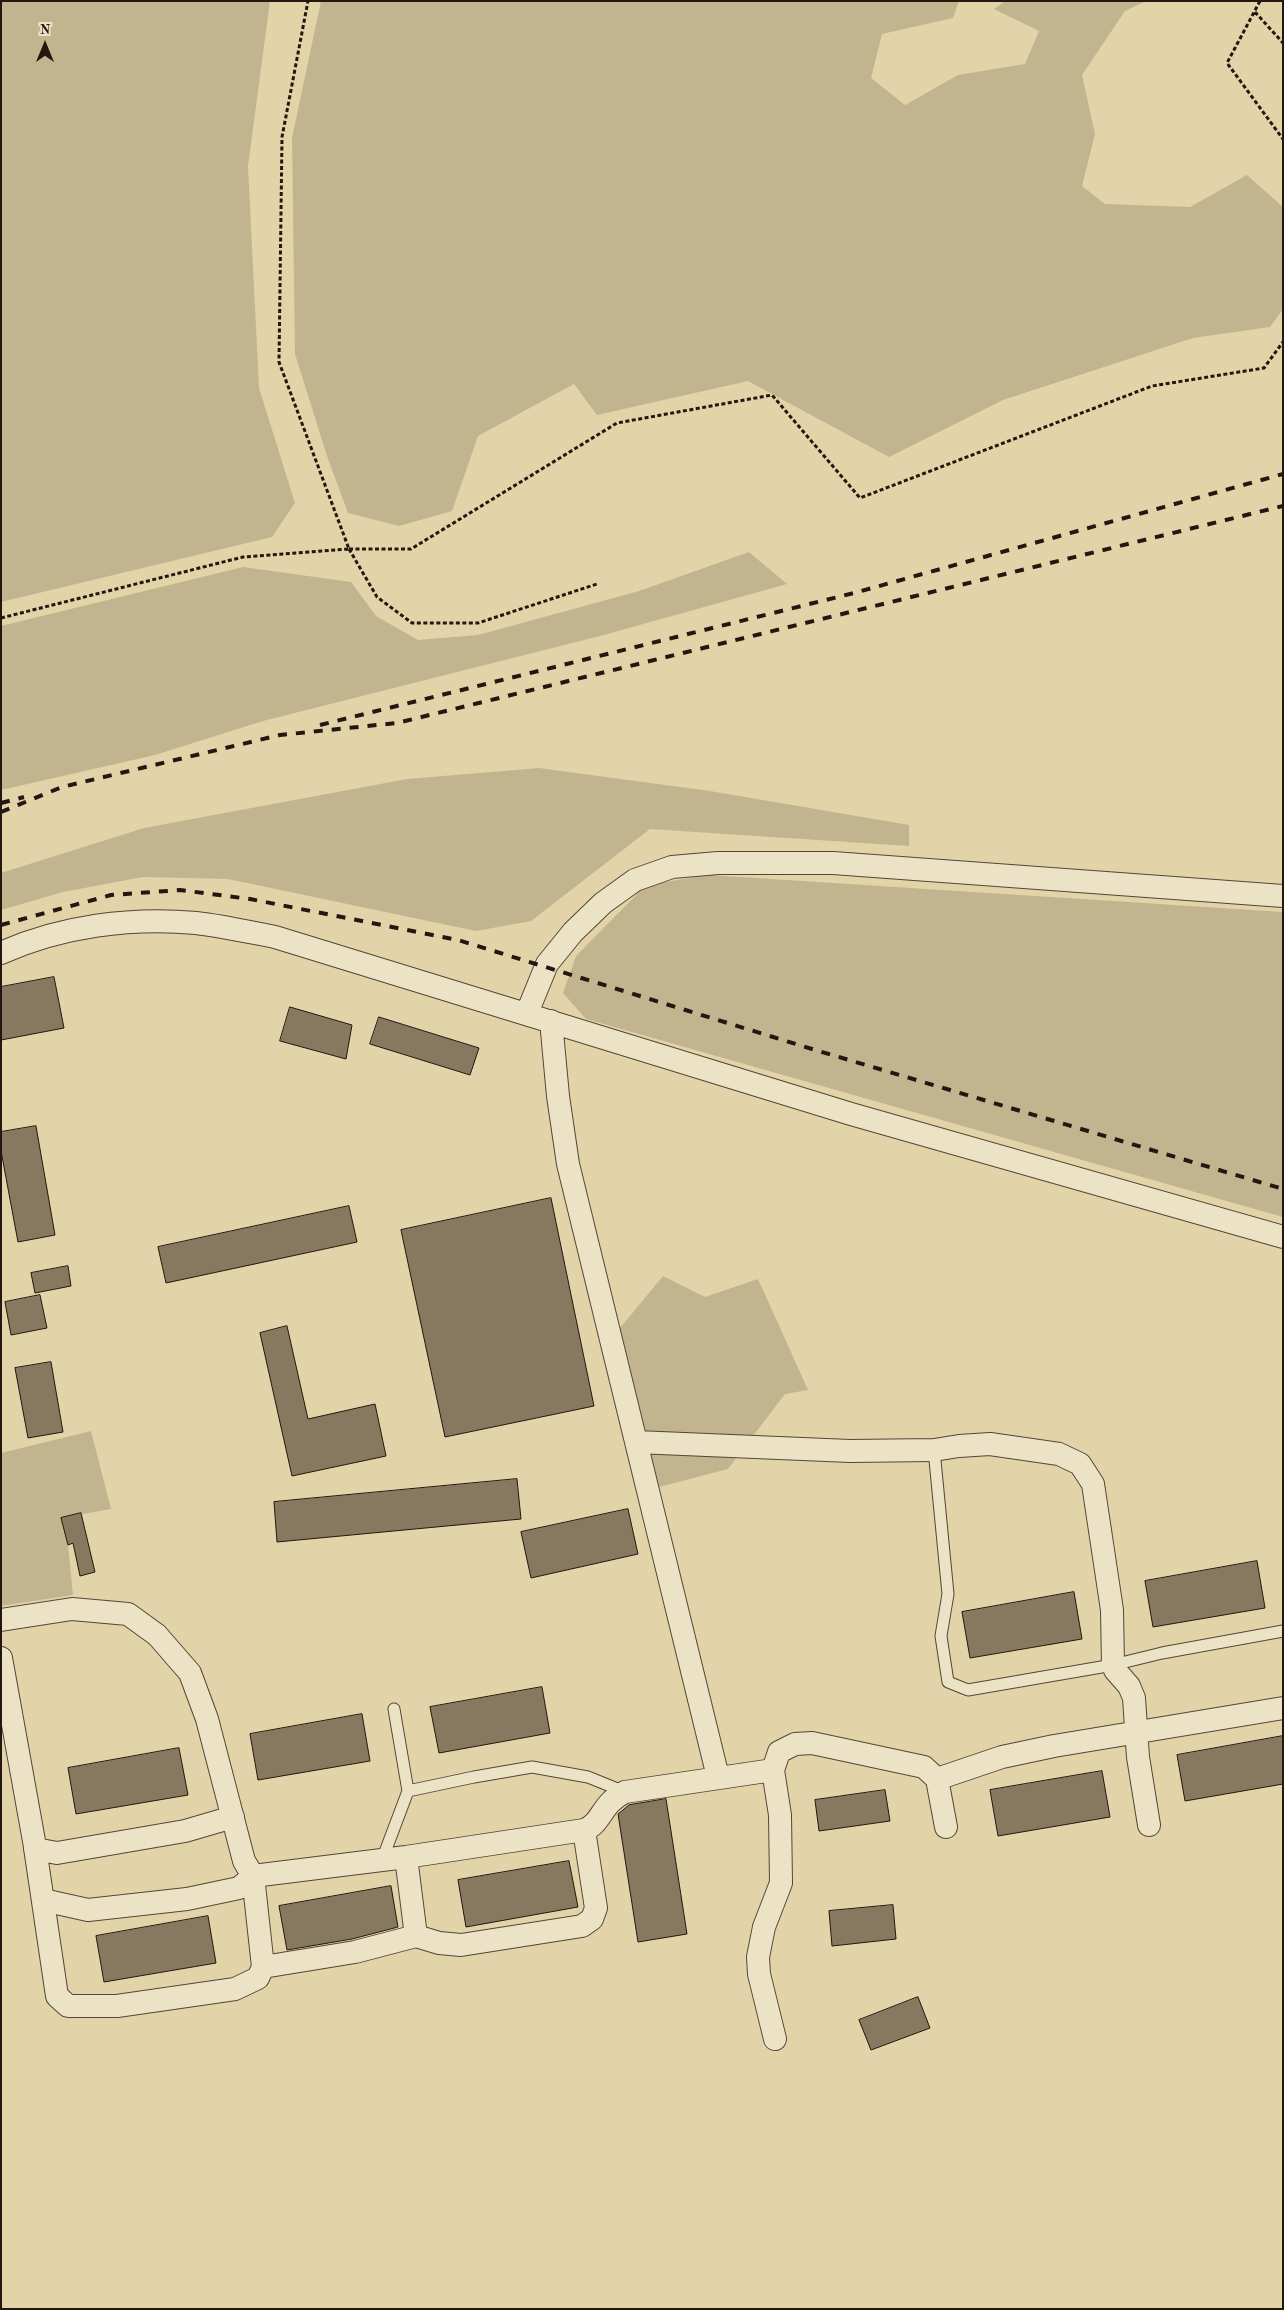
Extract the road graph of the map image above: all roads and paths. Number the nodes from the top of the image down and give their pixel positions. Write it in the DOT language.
graph roads {
  1 [pos="308,1"];
  2 [pos="1260,1"];
  3 [pos="1255,12"];
  4 [pos="1283,43"];
  5 [pos="1283,139"];
  6 [pos="1283,342"];
  7 [pos="349,549"];
  8 [pos="597,584"];
  9 [pos="1,618"];
  10 [pos="1283,896"];
  11 [pos="1,953"];
  12 [pos="527,1013"];
  13 [pos="552,1021"];
  14 [pos="1283,1237"];
  15 [pos="636,1442"];
  16 [pos="934,1450"];
  17 [pos="1,1620"];
  18 [pos="1283,1631"];
  19 [pos="1,1658"];
  20 [pos="1113,1665"];
  21 [pos="1283,1708"];
  22 [pos="394,1709"];
  23 [pos="1136,1733"];
  24 [pos="773,1770"];
  25 [pos="718,1777"];
  26 [pos="937,1779"];
  27 [pos="408,1791"];
  28 [pos="624,1792"];
  29 [pos="233,1817"];
  30 [pos="1149,1825"];
  31 [pos="946,1827"];
  32 [pos="584,1830"];
  33 [pos="35,1849"];
  34 [pos="406,1857"];
  35 [pos="382,1860"];
  36 [pos="253,1876"];
  37 [pos="43,1900"];
  38 [pos="416,1936"];
  39 [pos="263,1967"];
  40 [pos="775,2038"];
  1 -- 7 [label="path"];
  2 -- 3 [label="path"];
  3 -- 4 [label="path"];
  3 -- 5 [label="path"];
  6 -- 7 [label="path"];
  7 -- 8 [label="path"];
  7 -- 9 [label="path"];
  10 -- 12 [label="street"];
  11 -- 12 [label="street"];
  12 -- 13 [label="street"];
  13 -- 14 [label="street"];
  13 -- 15 [label="street"];
  15 -- 16 [label="street"];
  15 -- 25 [label="street"];
  16 -- 20 [label="street"];
  16 -- 20 [label="lane"];
  17 -- 29 [label="street"];
  18 -- 20 [label="lane"];
  19 -- 33 [label="street"];
  20 -- 23 [label="street"];
  21 -- 23 [label="street"];
  22 -- 27 [label="lane"];
  23 -- 26 [label="street"];
  23 -- 30 [label="street"];
  24 -- 25 [label="street"];
  24 -- 26 [label="street"];
  24 -- 40 [label="street"];
  25 -- 28 [label="street"];
  26 -- 31 [label="street"];
  27 -- 28 [label="lane"];
  27 -- 35 [label="lane"];
  28 -- 32 [label="street"];
  29 -- 33 [label="street"];
  29 -- 36 [label="street"];
  32 -- 34 [label="street"];
  32 -- 38 [label="street"];
  33 -- 37 [label="street"];
  34 -- 35 [label="street"];
  34 -- 38 [label="street"];
  35 -- 36 [label="street"];
  36 -- 37 [label="street"];
  36 -- 39 [label="street"];
  37 -- 39 [label="street"];
  38 -- 39 [label="street"];
}
